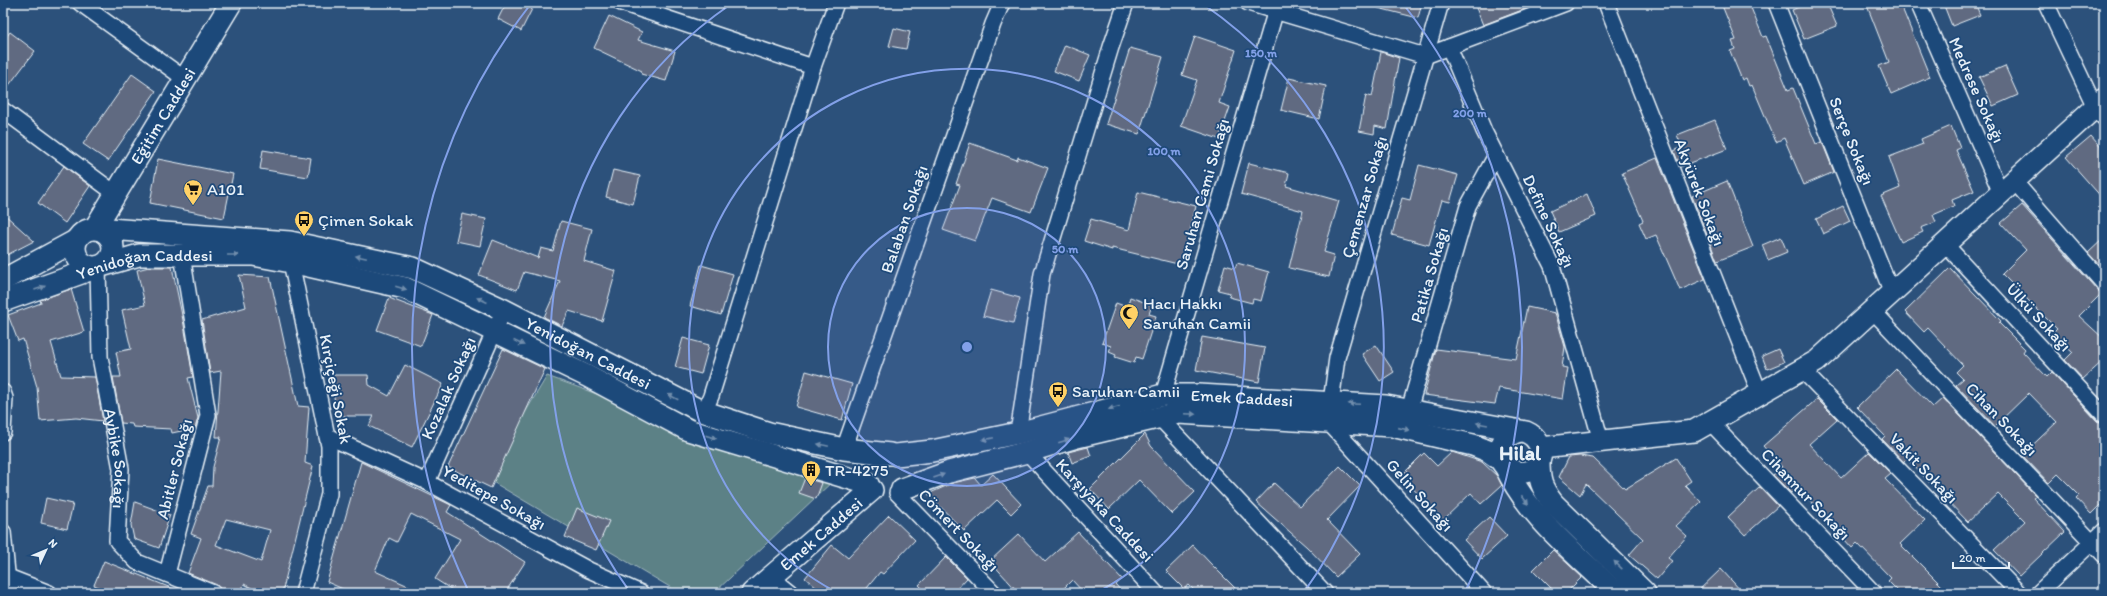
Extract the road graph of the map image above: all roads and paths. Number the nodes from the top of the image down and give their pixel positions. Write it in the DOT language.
graph roads {
  1 [pos="80,3"];
  2 [pos="231,3"];
  3 [pos="621,3"];
  4 [pos="836,3"];
  5 [pos="1002,3"];
  6 [pos="1126,3"];
  7 [pos="1248,3"];
  8 [pos="1441,3"];
  9 [pos="1566,3"];
  10 [pos="1606,3"];
  11 [pos="1776,3"];
  12 [pos="1918,3"];
  13 [pos="2046,3"];
  14 [pos="1276,7"];
  15 [pos="1449,47"];
  16 [pos="1425,56"];
  17 [pos="813,67"];
  18 [pos="185,79"];
  19 [pos="2101,108"];
  20 [pos="3,110"];
  21 [pos="1496,155"];
  22 [pos="2008,187"];
  23 [pos="116,194"];
  24 [pos="96,228"];
  25 [pos="75,241"];
  26 [pos="1946,244"];
  27 [pos="290,252"];
  28 [pos="182,255"];
  29 [pos="98,267"];
  30 [pos="3,280"];
  31 [pos="2104,284"];
  32 [pos="1892,293"];
  33 [pos="3,302"];
  34 [pos="504,310"];
  35 [pos="1872,311"];
  36 [pos="494,331"];
  37 [pos="1802,370"];
  38 [pos="3,392"];
  39 [pos="1760,394"];
  40 [pos="1163,395"];
  41 [pos="1409,410"];
  42 [pos="704,412"];
  43 [pos="1329,412"];
  44 [pos="2104,415"];
  45 [pos="1159,417"];
  46 [pos="1710,422"];
  47 [pos="1521,431"];
  48 [pos="3,432"];
  49 [pos="1018,433"];
  50 [pos="327,436"];
  51 [pos="1601,441"];
  52 [pos="844,449"];
  53 [pos="1027,452"];
  54 [pos="893,455"];
  55 [pos="1540,455"];
  56 [pos="1504,464"];
  57 [pos="427,482"];
  58 [pos="870,487"];
  59 [pos="900,491"];
  60 [pos="2104,531"];
  61 [pos="3,532"];
  62 [pos="2093,542"];
  63 [pos="2104,555"];
  64 [pos="167,574"];
  65 [pos="770,576"];
  66 [pos="5,577"];
  67 [pos="1606,590"];
  68 [pos="9,593"];
  69 [pos="49,593"];
  70 [pos="213,593"];
  71 [pos="304,593"];
  72 [pos="641,593"];
  73 [pos="752,593"];
  74 [pos="791,593"];
  75 [pos="994,593"];
  76 [pos="1156,593"];
  77 [pos="1325,593"];
  78 [pos="1484,593"];
  79 [pos="1645,593"];
  80 [pos="1874,593"];
  81 [pos="2019,593"];
  82 [pos="2038,593"];
  1 -- 18 [label="street"];
  2 -- 18 [label="street, Eğitim Caddesi"];
  3 -- 17 [label="street"];
  4 -- 17 [label="street"];
  5 -- 52 [label="street, Balaban Sokağı"];
  6 -- 49 [label="street"];
  7 -- 14 [label="street"];
  8 -- 16 [label="street, Çemenzar Sokağı"];
  9 -- 15 [label="street"];
  10 -- 39 [label="street, Akyürek Sokağı"];
  11 -- 32 [label="street, Serçe Sokağı"];
  12 -- 22 [label="street, Medrese Sokağı"];
  13 -- 19 [label="street"];
  14 -- 16 [label="street"];
  14 -- 40 [label="street, Saruhan Cami Sokağı"];
  15 -- 16 [label="street"];
  15 -- 21 [label="street, Define Sokağı"];
  16 -- 43 [label="street, Çemenzar Sokağı"];
  17 -- 42 [label="street"];
  18 -- 23 [label="street, Eğitim Caddesi"];
  19 -- 22 [label="street"];
  20 -- 23 [label="street"];
  21 -- 41 [label="street, Patika Sokağı"];
  21 -- 51 [label="street, Define Sokağı"];
  22 -- 26 [label="street"];
  22 -- 31 [label="street, Medrese Sokağı"];
  23 -- 24 [label="street, Eğitim Caddesi"];
  24 -- 25 [label="street"];
  24 -- 27 [label="street, Yenidoğan Caddesi"];
  24 -- 29 [label="street"];
  25 -- 29 [label="street"];
  25 -- 30 [label="street, Yenidoğan Caddesi"];
  26 -- 32 [label="street"];
  26 -- 44 [label="street, Ülkü Sokağı"];
  28 -- 27 [label="street, Yenidoğan Caddesi, one-way"];
  34 -- 27 [label="street, Yenidoğan Caddesi, one-way"];
  27 -- 36 [label="street, Yenidoğan Caddesi, one-way"];
  27 -- 50 [label="street, Kırçiçeği Sokak"];
  28 -- 29 [label="street, Yenidoğan Caddesi"];
  28 -- 64 [label="street, Abitler Sokağı"];
  33 -- 29 [label="street, Yenidoğan Caddesi, one-way"];
  29 -- 64 [label="street, Aybike Sokağı"];
  32 -- 35 [label="street"];
  34 -- 36 [label="street, Kozalak Sokağı"];
  42 -- 34 [label="street, Yenidoğan Caddesi, one-way"];
  35 -- 37 [label="street"];
  35 -- 62 [label="street, Cihan Sokağı"];
  36 -- 57 [label="street, Kozalak Sokağı"];
  36 -- 58 [label="street, Yenidoğan Caddesi, one-way"];
  37 -- 39 [label="street"];
  37 -- 81 [label="street, Vakit Sokağı"];
  38 -- 48 [label="street"];
  39 -- 46 [label="street"];
  40 -- 43 [label="street, Emek Caddesi"];
  40 -- 45 [label="street"];
  40 -- 49 [label="street, Emek Caddesi, one-way"];
  41 -- 43 [label="street, Emek Caddesi, one-way"];
  47 -- 41 [label="street, Emek Caddesi, one-way"];
  52 -- 42 [label="street, Yenidoğan Caddesi, one-way"];
  45 -- 43 [label="street, Emek Caddesi, one-way"];
  43 -- 56 [label="street, Emek Caddesi, one-way"];
  43 -- 78 [label="street, Gelin Sokağı"];
  53 -- 45 [label="street, Emek Caddesi, one-way"];
  45 -- 77 [label="street"];
  46 -- 51 [label="street"];
  46 -- 80 [label="street, Cihannur Sokağı"];
  47 -- 55 [label="street"];
  47 -- 56 [label="street"];
  49 -- 53 [label="street"];
  49 -- 54 [label="street, Emek Caddesi, one-way"];
  50 -- 57 [label="street, Yeditepe Sokağı"];
  50 -- 71 [label="street, Kırçiçeği Sokak"];
  51 -- 55 [label="street"];
  52 -- 54 [label="street, Yenidoğan Caddesi"];
  59 -- 53 [label="street, Emek Caddesi, one-way"];
  53 -- 76 [label="street, Karşıyaka Caddesi"];
  54 -- 58 [label="street"];
  54 -- 59 [label="street"];
  55 -- 56 [label="street"];
  79 -- 55 [label="street, one-way"];
  56 -- 67 [label="street, one-way"];
  57 -- 72 [label="street, Yeditepe Sokağı"];
  58 -- 59 [label="street"];
  58 -- 65 [label="street, Emek Caddesi"];
  59 -- 75 [label="street, Cömert Sokağı"];
  60 -- 62 [label="street"];
  61 -- 66 [label="street"];
  62 -- 63 [label="street, Cihan Sokağı"];
  62 -- 82 [label="street"];
  64 -- 70 [label="street, Aybike Sokağı"];
  65 -- 73 [label="street, Emek Caddesi"];
  65 -- 74 [label="street"];
  66 -- 68 [label="street"];
  66 -- 69 [label="street"];
}
